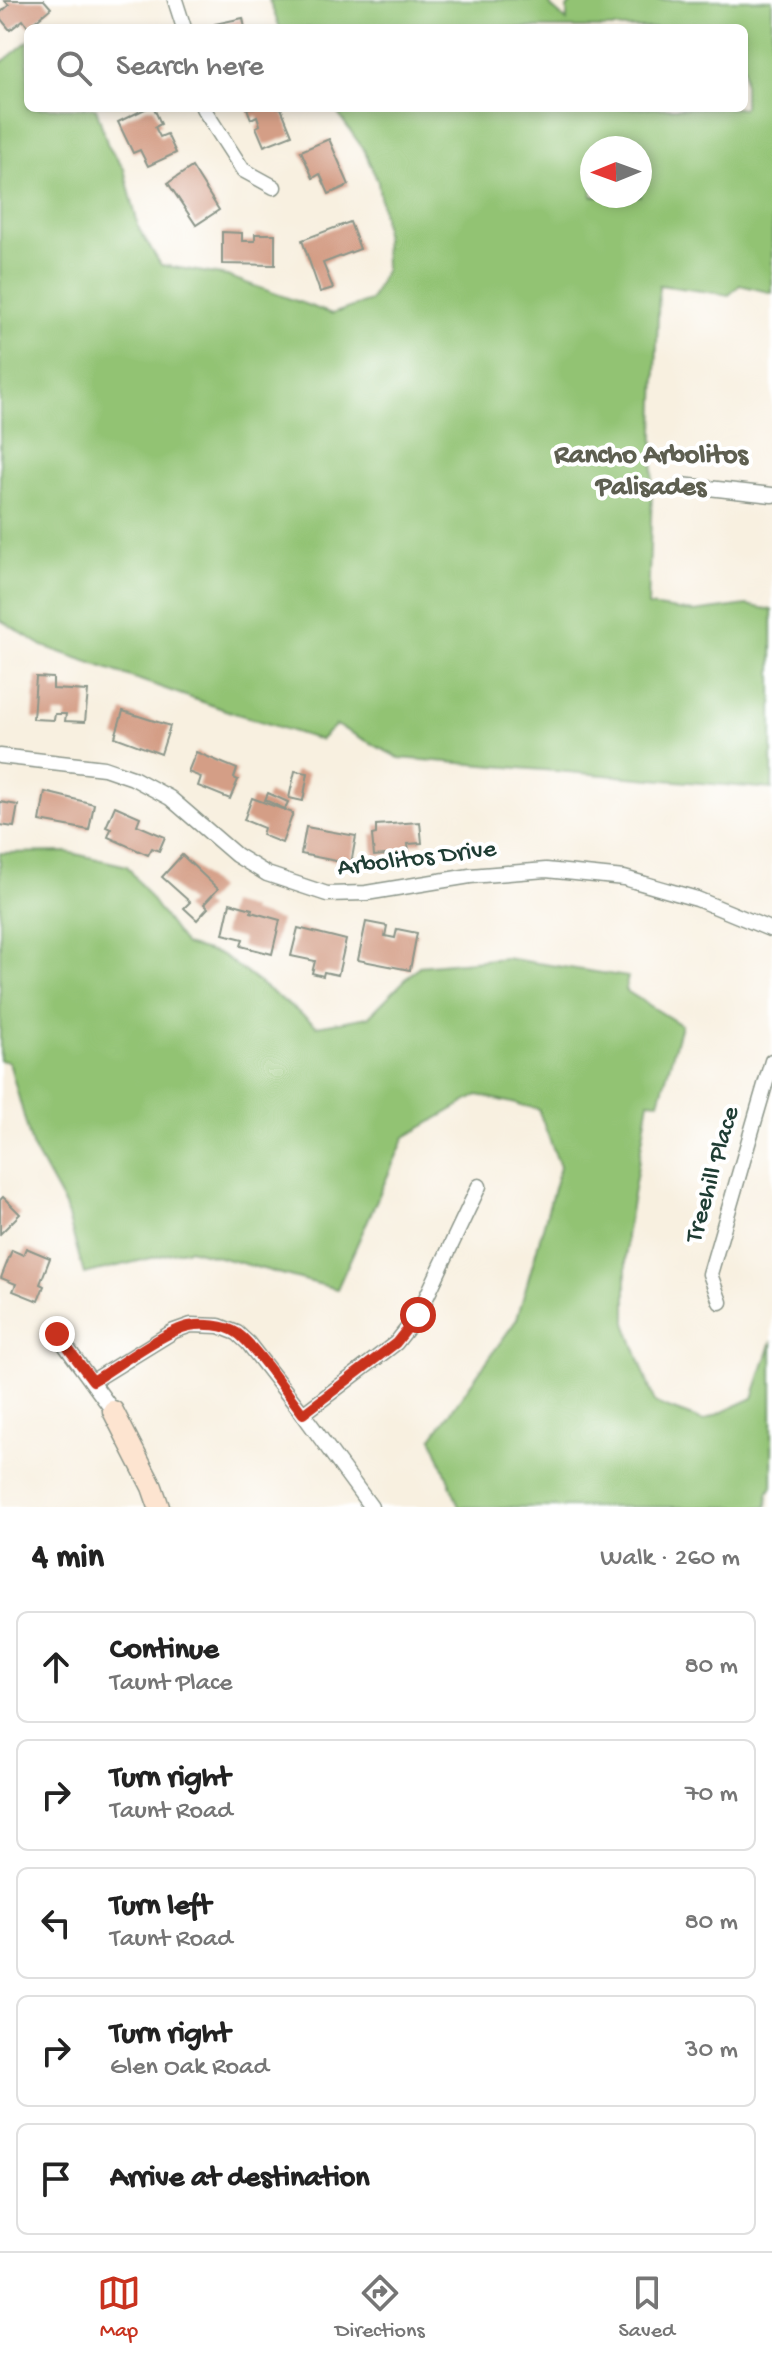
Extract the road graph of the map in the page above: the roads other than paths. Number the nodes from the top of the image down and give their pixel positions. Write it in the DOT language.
graph roads {
  1 [pos="175,0"];
  2 [pos="183,24"];
  3 [pos="206,112"];
  4 [pos="274,187"];
  5 [pos="681,485"];
  6 [pos="772,495"];
  7 [pos="0,756"];
  8 [pos="772,930"];
  9 [pos="772,1061"];
  10 [pos="479,1186"];
  11 [pos="720,1302"];
  12 [pos="57,1334"];
  13 [pos="93,1381"];
  14 [pos="113,1411"];
  15 [pos="303,1414"];
  16 [pos="159,1507"];
  17 [pos="371,1507"];
  1 -- 2 [label="street"];
  3 -- 4 [label="street"];
  5 -- 6 [label="street"];
  7 -- 8 [label="street, Arbolitos Drive"];
  9 -- 11 [label="street, Treehill Place"];
  10 -- 15 [label="street"];
  12 -- 13 [label="street"];
  13 -- 14 [label="street"];
  13 -- 15 [label="street"];
  14 -- 16 [label="street"];
  15 -- 17 [label="street"];
}
